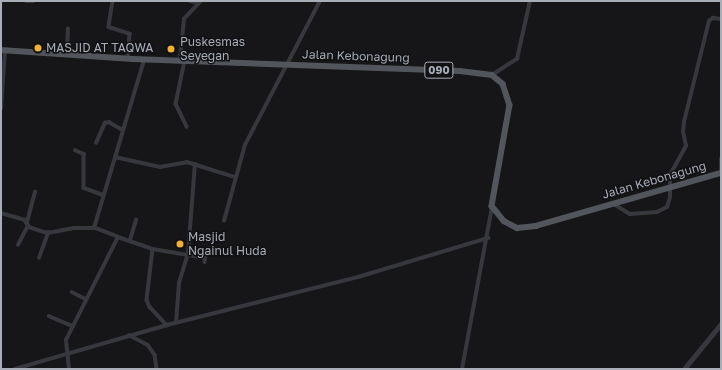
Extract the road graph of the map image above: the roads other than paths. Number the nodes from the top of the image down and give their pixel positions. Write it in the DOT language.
graph roads {
  1 [pos="26,1"];
  2 [pos="32,1"];
  3 [pos="113,1"];
  4 [pos="190,1"];
  5 [pos="320,1"];
  6 [pos="530,1"];
  7 [pos="200,2"];
  8 [pos="721,20"];
  9 [pos="68,29"];
  10 [pos="3,50"];
  11 [pos="67,55"];
  12 [pos="128,59"];
  13 [pos="144,60"];
  14 [pos="183,60"];
  15 [pos="288,65"];
  16 [pos="492,75"];
  17 [pos="1,109"];
  18 [pos="187,127"];
  19 [pos="123,130"];
  20 [pos="96,143"];
  21 [pos="75,150"];
  22 [pos="115,157"];
  23 [pos="721,159"];
  24 [pos="195,164"];
  25 [pos="721,173"];
  26 [pos="235,177"];
  27 [pos="670,187"];
  28 [pos="35,192"];
  29 [pos="103,195"];
  30 [pos="613,204"];
  31 [pos="492,206"];
  32 [pos="1,213"];
  33 [pos="136,220"];
  34 [pos="224,221"];
  35 [pos="27,224"];
  36 [pos="94,228"];
  37 [pos="48,233"];
  38 [pos="118,237"];
  39 [pos="488,238"];
  40 [pos="130,240"];
  41 [pos="18,245"];
  42 [pos="153,249"];
  43 [pos="188,254"];
  44 [pos="39,258"];
  45 [pos="205,262"];
  46 [pos="72,292"];
  47 [pos="86,300"];
  48 [pos="49,316"];
  49 [pos="176,323"];
  50 [pos="721,324"];
  51 [pos="167,325"];
  52 [pos="73,326"];
  53 [pos="129,335"];
  54 [pos="68,355"];
  55 [pos="15,369"];
  56 [pos="69,369"];
  57 [pos="157,369"];
  58 [pos="462,369"];
  59 [pos="684,369"];
  1 -- 2 [label="street"];
  3 -- 12 [label="street"];
  4 -- 7 [label="street"];
  5 -- 15 [label="street"];
  6 -- 16 [label="street"];
  7 -- 14 [label="street"];
  8 -- 27 [label="street"];
  9 -- 11 [label="street"];
  10 -- 11 [label="main road, Jalan Kebonagung / 090"];
  10 -- 17 [label="street"];
  11 -- 12 [label="main road, Jalan Kebonagung / 090"];
  12 -- 13 [label="main road, Jalan Kebonagung / 090"];
  13 -- 14 [label="main road, Jalan Kebonagung / 090"];
  13 -- 19 [label="street"];
  14 -- 15 [label="main road, Jalan Kebonagung / 090"];
  14 -- 18 [label="street"];
  15 -- 16 [label="main road, Jalan Kebonagung / 090"];
  15 -- 26 [label="street"];
  16 -- 31 [label="main road"];
  19 -- 20 [label="street"];
  19 -- 22 [label="street"];
  21 -- 29 [label="street"];
  22 -- 24 [label="street"];
  22 -- 29 [label="street"];
  23 -- 25 [label="street"];
  24 -- 26 [label="street"];
  24 -- 43 [label="street"];
  25 -- 27 [label="main road, Jalan Kebonagung"];
  26 -- 34 [label="street"];
  27 -- 30 [label="main road, Jalan Kebonagung"];
  27 -- 30 [label="street"];
  28 -- 35 [label="street"];
  29 -- 36 [label="street"];
  30 -- 31 [label="main road, Jalan Kebonagung"];
  31 -- 39 [label="street"];
  32 -- 35 [label="street"];
  33 -- 40 [label="street"];
  35 -- 37 [label="street"];
  35 -- 41 [label="street"];
  36 -- 37 [label="street"];
  36 -- 38 [label="street"];
  37 -- 44 [label="street"];
  38 -- 40 [label="street"];
  38 -- 47 [label="street"];
  39 -- 49 [label="street"];
  39 -- 58 [label="street"];
  40 -- 42 [label="street"];
  42 -- 43 [label="street"];
  42 -- 51 [label="street"];
  43 -- 45 [label="street"];
  43 -- 49 [label="street"];
  46 -- 47 [label="street"];
  47 -- 52 [label="street"];
  48 -- 52 [label="street"];
  49 -- 51 [label="street"];
  50 -- 59 [label="street"];
  51 -- 53 [label="street"];
  52 -- 54 [label="street"];
  53 -- 54 [label="street"];
  53 -- 57 [label="street"];
  54 -- 55 [label="street"];
  54 -- 56 [label="street"];
}
